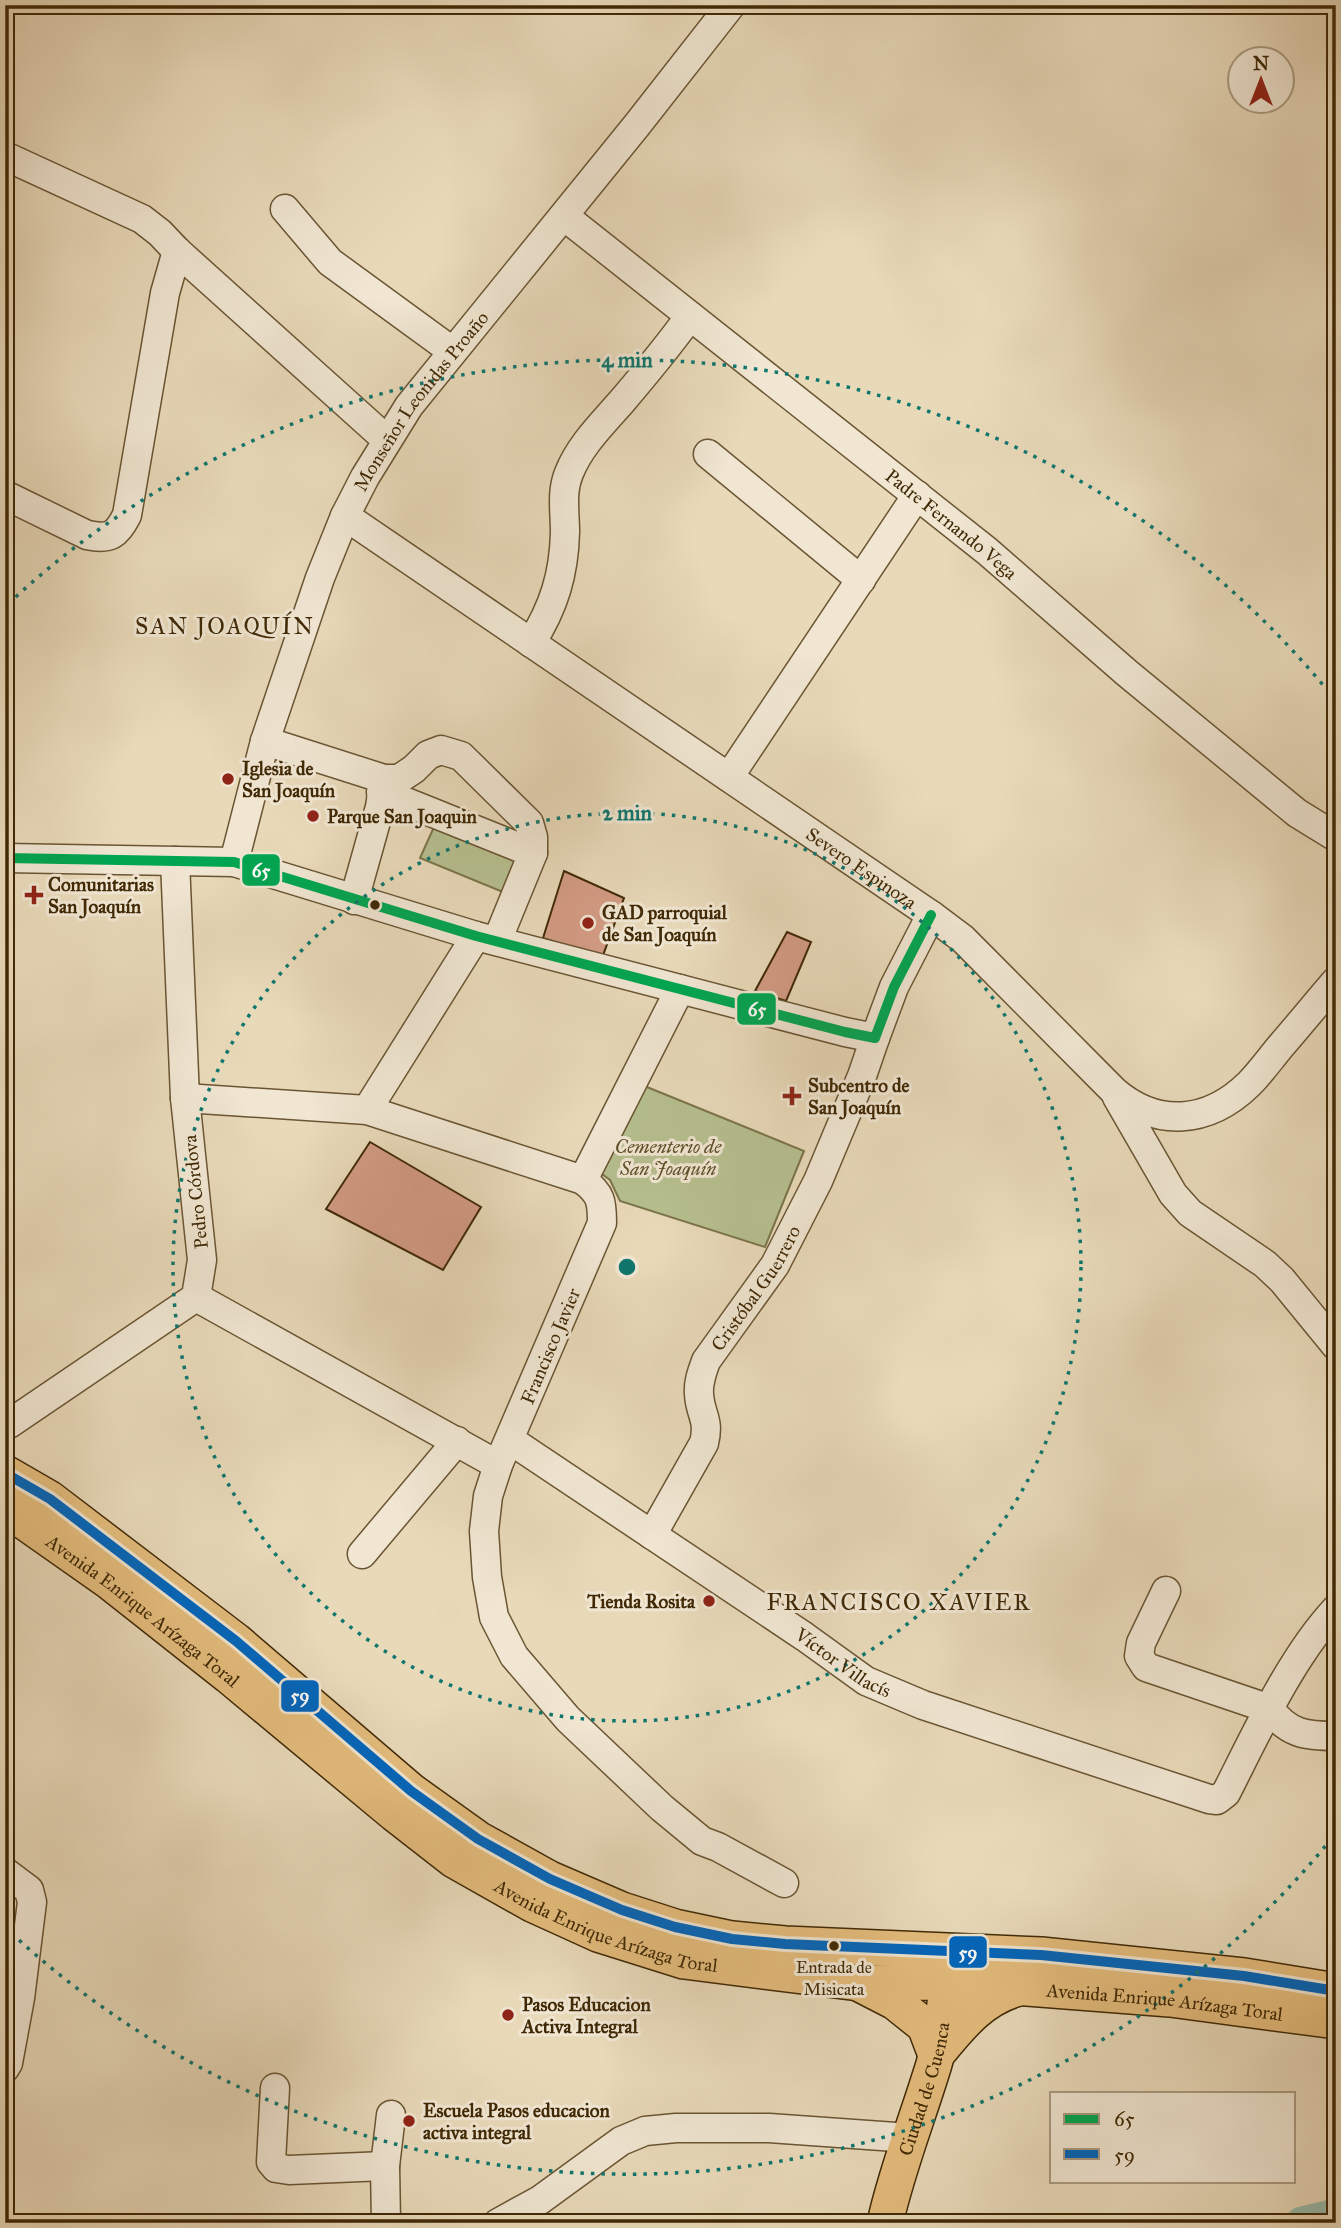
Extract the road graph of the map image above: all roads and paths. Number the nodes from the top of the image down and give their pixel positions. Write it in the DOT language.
graph roads {
  1 [pos="731,5"];
  2 [pos="5,156"];
  3 [pos="285,208"];
  4 [pos="564,216"];
  5 [pos="177,251"];
  6 [pos="690,316"];
  7 [pos="452,351"];
  8 [pos="387,440"];
  9 [pos="708,454"];
  10 [pos="5,495"];
  11 [pos="917,495"];
  12 [pos="345,516"];
  13 [pos="861,580"];
  14 [pos="531,643"];
  15 [pos="265,741"];
  16 [pos="729,777"];
  17 [pos="383,785"];
  18 [pos="1336,837"];
  19 [pos="533,853"];
  20 [pos="5,858"];
  21 [pos="175,861"];
  22 [pos="234,862"];
  23 [pos="354,900"];
  24 [pos="931,915"];
  25 [pos="487,939"];
  26 [pos="1336,981"];
  27 [pos="680,989"];
  28 [pos="874,1038"];
  29 [pos="1114,1091"];
  30 [pos="185,1098"];
  31 [pos="367,1110"];
  32 [pos="583,1180"];
  33 [pos="196,1297"];
  34 [pos="1336,1346"];
  35 [pos="7,1424"];
  36 [pos="457,1441"];
  37 [pos="504,1452"];
  38 [pos="5,1473"];
  39 [pos="5,1508"];
  40 [pos="652,1535"];
  41 [pos="362,1554"];
  42 [pos="1166,1591"];
  43 [pos="1336,1609"];
  44 [pos="1269,1709"];
  45 [pos="1336,1735"];
  46 [pos="5,1872"];
  47 [pos="784,1884"];
  48 [pos="948,1966"];
  49 [pos="859,1983"];
  50 [pos="1021,1987"];
  51 [pos="1336,1992"];
  52 [pos="1336,2021"];
  53 [pos="936,2055"];
  54 [pos="5,2068"];
  55 [pos="275,2088"];
  56 [pos="391,2115"];
  57 [pos="909,2138"];
  58 [pos="385,2166"];
  59 [pos="386,2223"];
  60 [pos="498,2223"];
  61 [pos="885,2223"];
  1 -- 4 [label="street, Monseñor Leonidas Proaño"];
  2 -- 5 [label="street"];
  3 -- 7 [label="street"];
  4 -- 6 [label="street, Padre Fernando Vega"];
  4 -- 7 [label="street, Monseñor Leonidas Proaño"];
  5 -- 8 [label="street"];
  5 -- 10 [label="street"];
  6 -- 11 [label="street, Padre Fernando Vega"];
  6 -- 14 [label="street"];
  7 -- 8 [label="street, Monseñor Leonidas Proaño"];
  8 -- 12 [label="street, Monseñor Leonidas Proaño"];
  9 -- 13 [label="street"];
  11 -- 13 [label="street"];
  11 -- 18 [label="street, Padre Fernando Vega"];
  12 -- 14 [label="street, Severo Espinoza"];
  12 -- 15 [label="street, Monseñor Leonidas Proaño"];
  13 -- 16 [label="street"];
  14 -- 16 [label="street, Severo Espinoza"];
  15 -- 17 [label="street"];
  15 -- 22 [label="street, Monseñor Leonidas Proaño"];
  16 -- 24 [label="street, Severo Espinoza"];
  17 -- 19 [label="street"];
  17 -- 19 [label="street"];
  17 -- 23 [label="street"];
  19 -- 25 [label="street"];
  20 -- 21 [label="street"];
  21 -- 22 [label="street"];
  21 -- 30 [label="street, Pedro Córdova"];
  22 -- 23 [label="street"];
  23 -- 25 [label="street"];
  24 -- 28 [label="street, Cristóbal Guerrero"];
  24 -- 29 [label="street, Severo Espinoza"];
  25 -- 27 [label="street"];
  25 -- 31 [label="street"];
  26 -- 29 [label="street, Severo Espinoza"];
  27 -- 28 [label="street"];
  27 -- 32 [label="street"];
  28 -- 40 [label="street, Cristóbal Guerrero"];
  29 -- 34 [label="street"];
  30 -- 31 [label="street"];
  30 -- 33 [label="street, Pedro Córdova"];
  31 -- 32 [label="street"];
  32 -- 37 [label="street, Francisco Javier"];
  33 -- 35 [label="street"];
  33 -- 36 [label="street, Víctor Villacís"];
  36 -- 37 [label="street, Víctor Villacís"];
  36 -- 41 [label="street"];
  37 -- 40 [label="street, Víctor Villacís"];
  37 -- 47 [label="street, Francisco Javier"];
  38 -- 48 [label="main road, Avenida Enrique Arízaga Toral"];
  39 -- 49 [label="main road, Avenida Enrique Arízaga Toral"];
  40 -- 44 [label="street, Víctor Villacís"];
  42 -- 44 [label="street"];
  43 -- 44 [label="street"];
  44 -- 45 [label="street"];
  46 -- 54 [label="street"];
  48 -- 49 [label="main road, Avenida Enrique Arízaga Toral"];
  48 -- 50 [label="main road, Avenida Enrique Arízaga Toral"];
  48 -- 51 [label="main road, Avenida Enrique Arízaga Toral"];
  48 -- 53 [label="main road, Ciudad de Cuenca"];
  49 -- 53 [label="main road"];
  50 -- 52 [label="main road, Avenida Enrique Arízaga Toral"];
  50 -- 53 [label="main road"];
  53 -- 57 [label="main road, Ciudad de Cuenca"];
  55 -- 58 [label="street"];
  56 -- 58 [label="street"];
  57 -- 60 [label="street"];
  57 -- 61 [label="main road, Ciudad de Cuenca"];
  58 -- 59 [label="street"];
}
